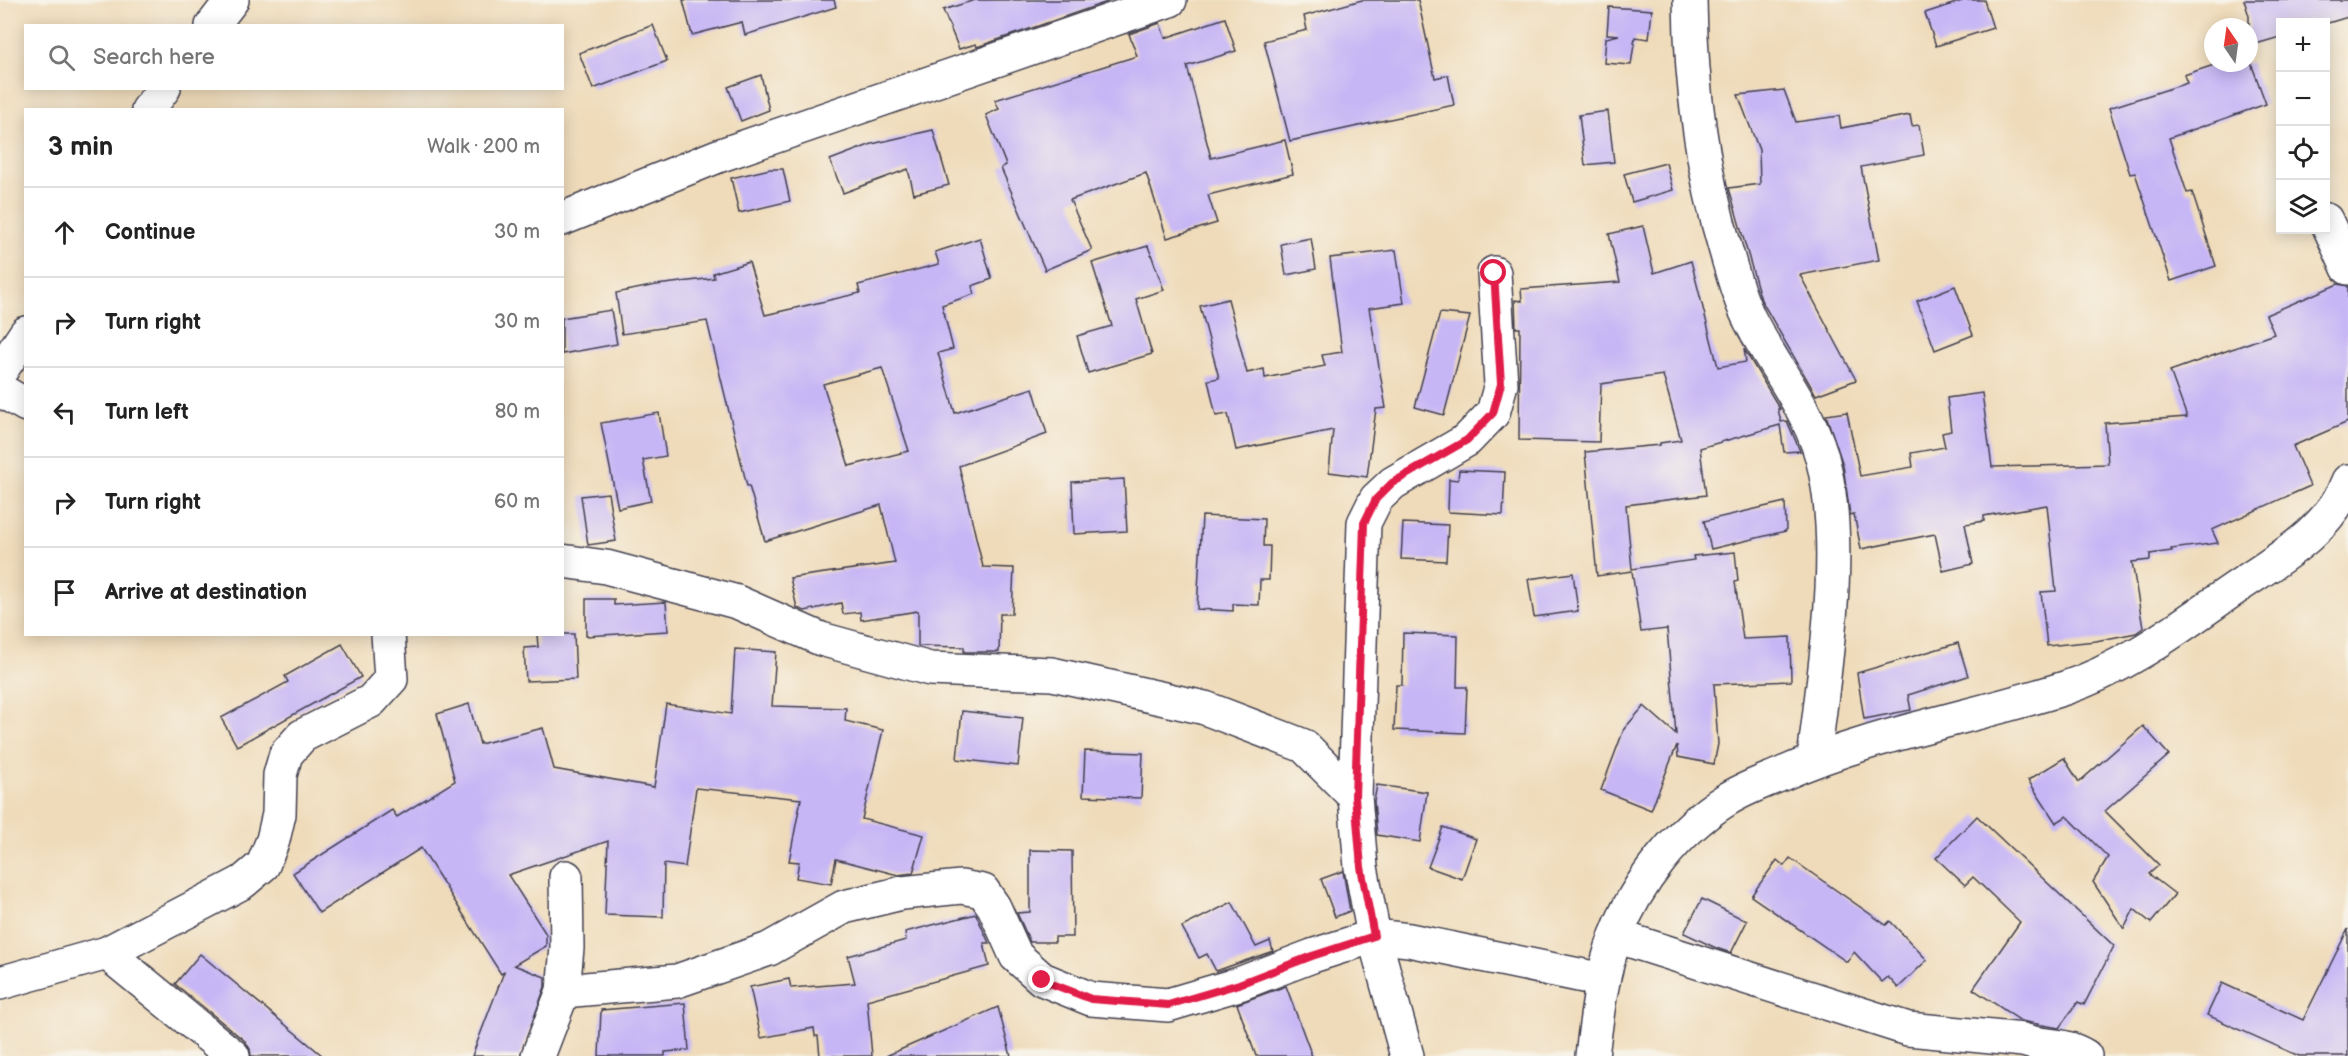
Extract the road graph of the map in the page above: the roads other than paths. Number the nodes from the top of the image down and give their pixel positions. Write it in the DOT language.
graph roads {
  1 [pos="232,0"];
  2 [pos="1170,0"];
  3 [pos="1690,0"];
  4 [pos="214,24"];
  5 [pos="163,90"];
  6 [pos="149,108"];
  7 [pos="564,218"];
  8 [pos="2330,230"];
  9 [pos="2348,268"];
  10 [pos="1494,273"];
  11 [pos="24,336"];
  12 [pos="0,372"];
  13 [pos="0,390"];
  14 [pos="24,404"];
  15 [pos="2348,481"];
  16 [pos="2348,525"];
  17 [pos="2286,553"];
  18 [pos="564,561"];
  19 [pos="388,636"];
  20 [pos="1814,760"];
  21 [pos="1355,797"];
  22 [pos="566,878"];
  23 [pos="1374,936"];
  24 [pos="1616,936"];
  25 [pos="107,953"];
  26 [pos="1603,980"];
  27 [pos="0,983"];
  28 [pos="563,991"];
  29 [pos="233,1056"];
  30 [pos="538,1056"];
  31 [pos="1407,1056"];
  32 [pos="1592,1056"];
  33 [pos="2085,1056"];
  1 -- 4 [label="street"];
  2 -- 7 [label="street"];
  3 -- 20 [label="street"];
  5 -- 6 [label="street"];
  8 -- 9 [label="street"];
  10 -- 21 [label="street"];
  11 -- 12 [label="street"];
  13 -- 14 [label="street"];
  15 -- 17 [label="street"];
  16 -- 17 [label="street"];
  17 -- 20 [label="street"];
  18 -- 21 [label="street"];
  19 -- 25 [label="street"];
  20 -- 24 [label="street"];
  21 -- 23 [label="street"];
  22 -- 28 [label="street"];
  23 -- 26 [label="street"];
  23 -- 28 [label="street"];
  23 -- 31 [label="street"];
  24 -- 26 [label="street"];
  24 -- 33 [label="street"];
  25 -- 27 [label="street"];
  25 -- 29 [label="street"];
  26 -- 32 [label="street"];
  28 -- 30 [label="street"];
}
